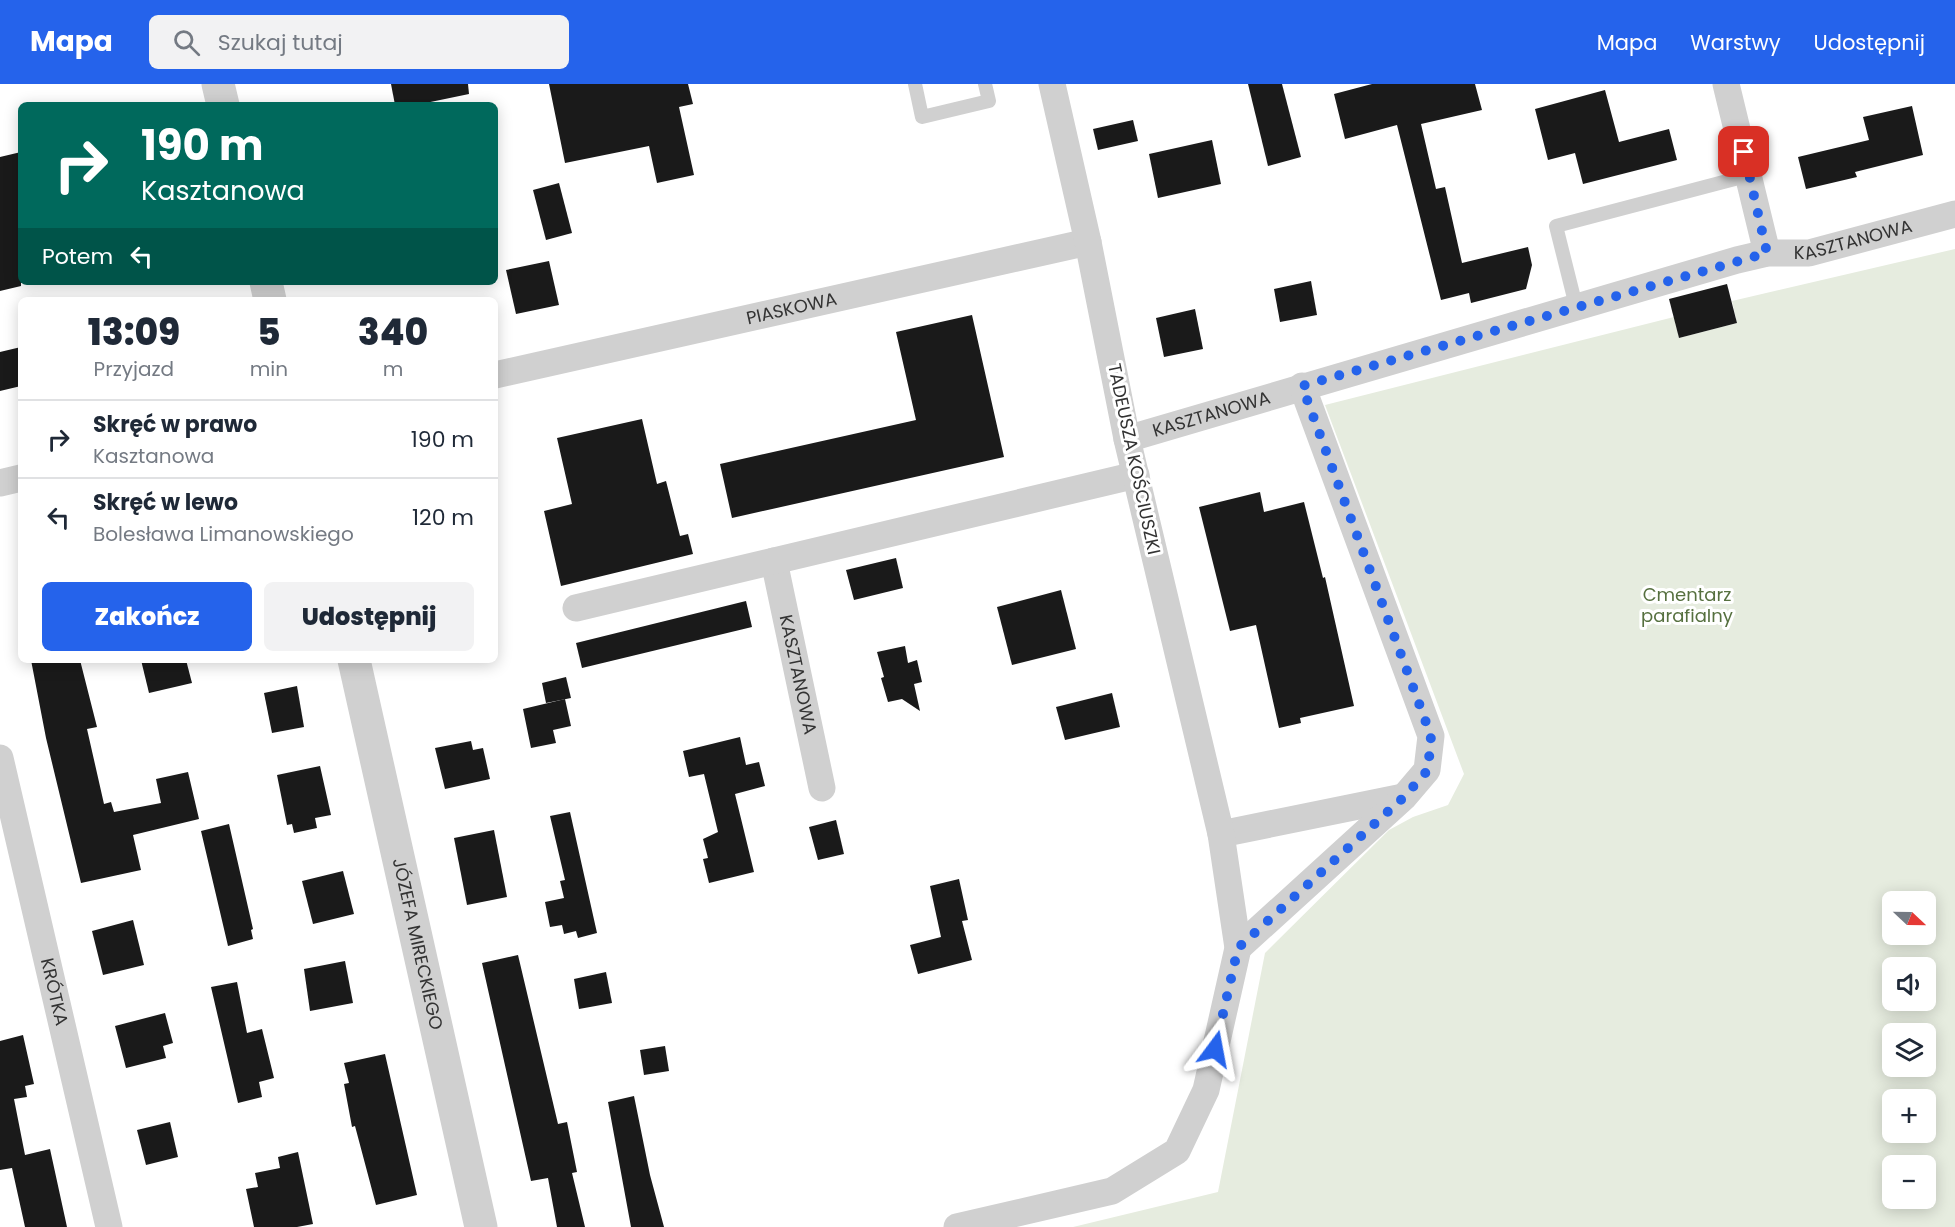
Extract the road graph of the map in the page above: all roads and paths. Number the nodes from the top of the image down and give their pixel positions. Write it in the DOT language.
graph roads {
  1 [pos="218,84"];
  2 [pos="915,84"];
  3 [pos="985,84"];
  4 [pos="1052,84"];
  5 [pos="1726,84"];
  6 [pos="222,102"];
  7 [pos="1750,175"];
  8 [pos="1955,214"];
  9 [pos="1088,242"];
  10 [pos="1767,253"];
  11 [pos="1576,306"];
  12 [pos="498,374"];
  13 [pos="1302,386"];
  14 [pos="1127,439"];
  15 [pos="1136,475"];
  16 [pos="18,479"];
  17 [pos="0,483"];
  18 [pos="774,561"];
  19 [pos="576,608"];
  20 [pos="355,663"];
  21 [pos="0,758"];
  22 [pos="822,788"];
  23 [pos="1404,797"];
  24 [pos="1221,834"];
  25 [pos="1238,948"];
  26 [pos="109,1227"];
  27 [pos="481,1227"];
  28 [pos="957,1227"];
  1 -- 6 [label="street"];
  2 -- 3 [label="lane"];
  4 -- 9 [label="street, TADEUSZA KOŚCIUSZKI"];
  5 -- 7 [label="street"];
  7 -- 10 [label="street"];
  7 -- 11 [label="lane"];
  8 -- 10 [label="street, KASZTANOWA"];
  9 -- 12 [label="street, PIASKOWA"];
  9 -- 14 [label="street, TADEUSZA KOŚCIUSZKI"];
  10 -- 11 [label="street, KASZTANOWA"];
  11 -- 13 [label="street, KASZTANOWA"];
  13 -- 14 [label="street, KASZTANOWA"];
  13 -- 23 [label="street"];
  14 -- 15 [label="street, TADEUSZA KOŚCIUSZKI"];
  15 -- 18 [label="street"];
  15 -- 24 [label="street, TADEUSZA KOŚCIUSZKI"];
  16 -- 17 [label="street"];
  18 -- 19 [label="street"];
  18 -- 22 [label="street, KASZTANOWA"];
  20 -- 27 [label="street, JÓZEFA MIRECKIEGO"];
  21 -- 26 [label="street, KRÓTKA"];
  23 -- 24 [label="street"];
  23 -- 25 [label="street"];
  24 -- 25 [label="street, TADEUSZA KOŚCIUSZKI"];
  25 -- 28 [label="street"];
}
